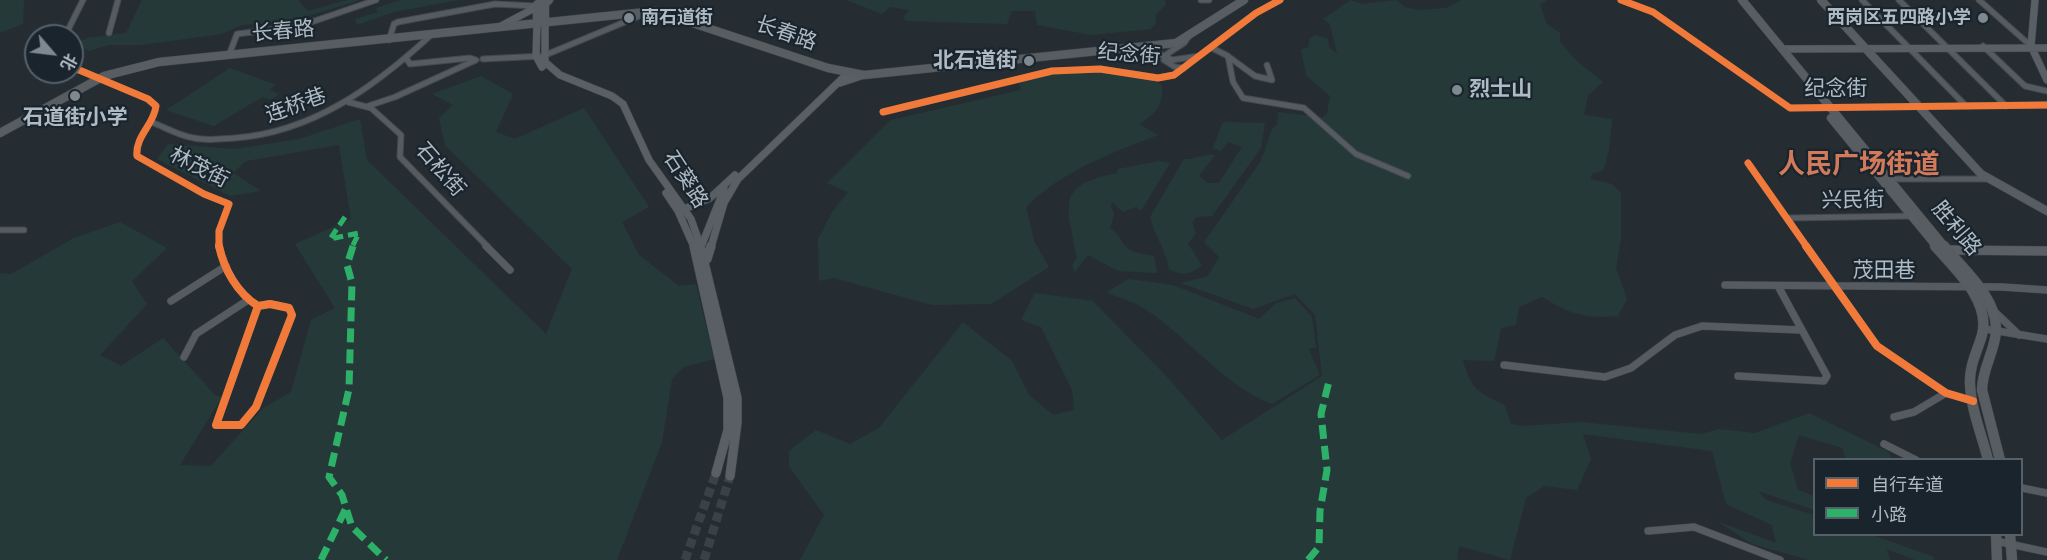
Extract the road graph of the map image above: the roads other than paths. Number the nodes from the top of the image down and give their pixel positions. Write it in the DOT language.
graph roads {
  1 [pos="83,0"];
  2 [pos="118,0"];
  3 [pos="376,0"];
  4 [pos="549,0"];
  5 [pos="1201,0"];
  6 [pos="1209,0"];
  7 [pos="1244,0"];
  8 [pos="1280,0"];
  9 [pos="1621,0"];
  10 [pos="1734,0"];
  11 [pos="1742,0"];
  12 [pos="1821,0"];
  13 [pos="1862,0"];
  14 [pos="1899,0"];
  15 [pos="1979,0"];
  16 [pos="2035,0"];
  17 [pos="540,2"];
  18 [pos="647,13"];
  19 [pos="541,23"];
  20 [pos="71,24"];
  21 [pos="497,28"];
  22 [pos="109,33"];
  23 [pos="430,36"];
  24 [pos="1189,36"];
  25 [pos="389,40"];
  26 [pos="1983,46"];
  27 [pos="2031,46"];
  28 [pos="1149,47"];
  29 [pos="1864,47"];
  30 [pos="1908,47"];
  31 [pos="1947,47"];
  32 [pos="1212,48"];
  33 [pos="2047,48"];
  34 [pos="1782,49"];
  35 [pos="229,55"];
  36 [pos="540,56"];
  37 [pos="1202,56"];
  38 [pos="1228,56"];
  39 [pos="406,58"];
  40 [pos="483,59"];
  41 [pos="1168,60"];
  42 [pos="1267,65"];
  43 [pos="1185,68"];
  44 [pos="84,72"];
  45 [pos="864,75"];
  46 [pos="843,76"];
  47 [pos="1166,77"];
  48 [pos="99,79"];
  49 [pos="2047,80"];
  50 [pos="2047,91"];
  51 [pos="348,102"];
  52 [pos="2047,105"];
  53 [pos="362,106"];
  54 [pos="1966,106"];
  55 [pos="2006,106"];
  56 [pos="1826,107"];
  57 [pos="1920,107"];
  58 [pos="883,111"];
  59 [pos="151,122"];
  60 [pos="0,133"];
  61 [pos="1748,163"];
  62 [pos="1408,176"];
  63 [pos="1892,179"];
  64 [pos="1986,179"];
  65 [pos="725,186"];
  66 [pos="717,203"];
  67 [pos="2047,211"];
  68 [pos="684,212"];
  69 [pos="712,215"];
  70 [pos="1909,216"];
  71 [pos="1920,216"];
  72 [pos="1787,218"];
  73 [pos="0,230"];
  74 [pos="24,230"];
  75 [pos="701,246"];
  76 [pos="1948,250"];
  77 [pos="2047,251"];
  78 [pos="702,263"];
  79 [pos="226,266"];
  80 [pos="510,270"];
  81 [pos="1725,285"];
  82 [pos="1778,286"];
  83 [pos="1835,287"];
  84 [pos="1975,288"];
  85 [pos="2047,290"];
  86 [pos="248,300"];
  87 [pos="171,301"];
  88 [pos="258,306"];
  89 [pos="1992,310"];
  90 [pos="1985,328"];
  91 [pos="1801,330"];
  92 [pos="1996,331"];
  93 [pos="2020,335"];
  94 [pos="2047,339"];
  95 [pos="184,357"];
  96 [pos="1504,365"];
  97 [pos="1738,376"];
  98 [pos="1946,393"];
  99 [pos="1973,401"];
  100 [pos="1894,417"];
  101 [pos="1884,444"];
  102 [pos="1914,458"];
  103 [pos="1988,458"];
  104 [pos="2000,458"];
  105 [pos="716,473"];
  106 [pos="730,476"];
  107 [pos="2023,488"];
  108 [pos="2047,493"];
  109 [pos="1648,531"];
  110 [pos="1996,538"];
  111 [pos="2010,539"];
  112 [pos="2047,552"];
  113 [pos="1780,560"];
  114 [pos="1997,560"];
  115 [pos="2012,560"];
  1 -- 20 [label="street"];
  2 -- 22 [label="street"];
  3 -- 35 [label="street"];
  4 -- 19 [label="main road"];
  5 -- 6 [label="street"];
  7 -- 24 [label="main road, 长春路"];
  8 -- 32 [label="street, 纪念街"];
  9 -- 56 [label="street, 纪念街"];
  10 -- 56 [label="main road, 胜利路"];
  11 -- 34 [label="main road, 胜利路"];
  12 -- 29 [label="main road"];
  13 -- 30 [label="street"];
  14 -- 31 [label="street"];
  15 -- 27 [label="street"];
  16 -- 27 [label="main road"];
  17 -- 19 [label="main road"];
  17 -- 21 [label="main road"];
  17 -- 25 [label="street"];
  18 -- 36 [label="street"];
  19 -- 21 [label="main road, 长春路"];
  19 -- 36 [label="main road"];
  19 -- 46 [label="main road, 长春路"];
  21 -- 23 [label="main road, 长春路"];
  23 -- 25 [label="main road, 长春路"];
  23 -- 39 [label="street, 连桥巷"];
  24 -- 28 [label="main road, 长春路"];
  24 -- 41 [label="street"];
  25 -- 35 [label="main road, 长春路"];
  26 -- 27 [label="main road"];
  26 -- 31 [label="main road"];
  26 -- 50 [label="street"];
  27 -- 33 [label="main road"];
  27 -- 49 [label="main road"];
  28 -- 41 [label="street"];
  28 -- 45 [label="main road, 长春路"];
  29 -- 30 [label="main road"];
  29 -- 34 [label="main road"];
  29 -- 57 [label="main road"];
  30 -- 31 [label="main road"];
  30 -- 54 [label="street"];
  31 -- 55 [label="street"];
  32 -- 37 [label="street, 纪念街"];
  32 -- 38 [label="street"];
  34 -- 56 [label="main road, 胜利路"];
  35 -- 48 [label="main road, 长春路"];
  36 -- 40 [label="street"];
  36 -- 68 [label="main road, 石葵路"];
  37 -- 41 [label="street"];
  37 -- 43 [label="street, 纪念街"];
  38 -- 42 [label="street"];
  38 -- 62 [label="street"];
  39 -- 51 [label="street, 连桥巷"];
  39 -- 53 [label="street"];
  41 -- 43 [label="street"];
  41 -- 47 [label="street"];
  43 -- 47 [label="street, 纪念街"];
  44 -- 48 [label="street"];
  45 -- 46 [label="main road, 长春路"];
  45 -- 46 [label="main road"];
  46 -- 65 [label="main road"];
  46 -- 78 [label="main road"];
  47 -- 58 [label="street, 纪念街"];
  48 -- 59 [label="street"];
  48 -- 60 [label="main road, 长春路"];
  51 -- 53 [label="street, 石松街"];
  51 -- 59 [label="street, 连桥巷"];
  52 -- 55 [label="street, 纪念街"];
  53 -- 80 [label="street, 石松街"];
  54 -- 55 [label="street, 纪念街"];
  54 -- 57 [label="street, 纪念街"];
  56 -- 57 [label="street, 纪念街"];
  56 -- 63 [label="main road, 胜利路"];
  56 -- 70 [label="main road, 胜利路"];
  57 -- 64 [label="main road"];
  59 -- 79 [label="street, 林茂街"];
  61 -- 72 [label="street"];
  63 -- 64 [label="street"];
  63 -- 71 [label="main road, 胜利路"];
  64 -- 67 [label="main road"];
  65 -- 66 [label="main road"];
  65 -- 68 [label="main road"];
  66 -- 68 [label="main road"];
  66 -- 69 [label="main road"];
  68 -- 69 [label="main road"];
  68 -- 75 [label="main road, 石葵路"];
  68 -- 78 [label="main road, 石葵路"];
  69 -- 75 [label="main road"];
  70 -- 71 [label="street, 兴民街"];
  70 -- 72 [label="street, 兴民街"];
  70 -- 84 [label="main road, 胜利路"];
  71 -- 76 [label="main road, 胜利路"];
  72 -- 83 [label="street"];
  73 -- 74 [label="street"];
  75 -- 78 [label="main road"];
  76 -- 77 [label="main road"];
  76 -- 84 [label="main road, 胜利路"];
  78 -- 105 [label="main road, 石葵路"];
  78 -- 106 [label="main road, 石葵路"];
  79 -- 86 [label="street, 林茂街"];
  79 -- 87 [label="street"];
  81 -- 82 [label="street, 茂田巷"];
  82 -- 83 [label="street, 茂田巷"];
  82 -- 91 [label="street"];
  83 -- 84 [label="street, 茂田巷"];
  83 -- 98 [label="street"];
  84 -- 85 [label="street, 茂田巷"];
  84 -- 89 [label="main road, 胜利路"];
  84 -- 90 [label="main road, 胜利路"];
  86 -- 88 [label="street, 林茂街"];
  86 -- 95 [label="street"];
  88 -- 88 [label="street"];
  89 -- 92 [label="main road, 胜利路"];
  89 -- 93 [label="street"];
  90 -- 92 [label="street"];
  90 -- 99 [label="main road"];
  91 -- 96 [label="street"];
  91 -- 97 [label="street"];
  92 -- 93 [label="street"];
  92 -- 104 [label="main road, 胜利路"];
  93 -- 94 [label="street"];
  98 -- 99 [label="street"];
  98 -- 100 [label="street"];
  99 -- 103 [label="main road"];
  101 -- 102 [label="street"];
  107 -- 108 [label="street"];
  109 -- 113 [label="street"];
  110 -- 111 [label="street"];
  110 -- 114 [label="main road"];
  111 -- 112 [label="street"];
  111 -- 115 [label="main road"];
}
